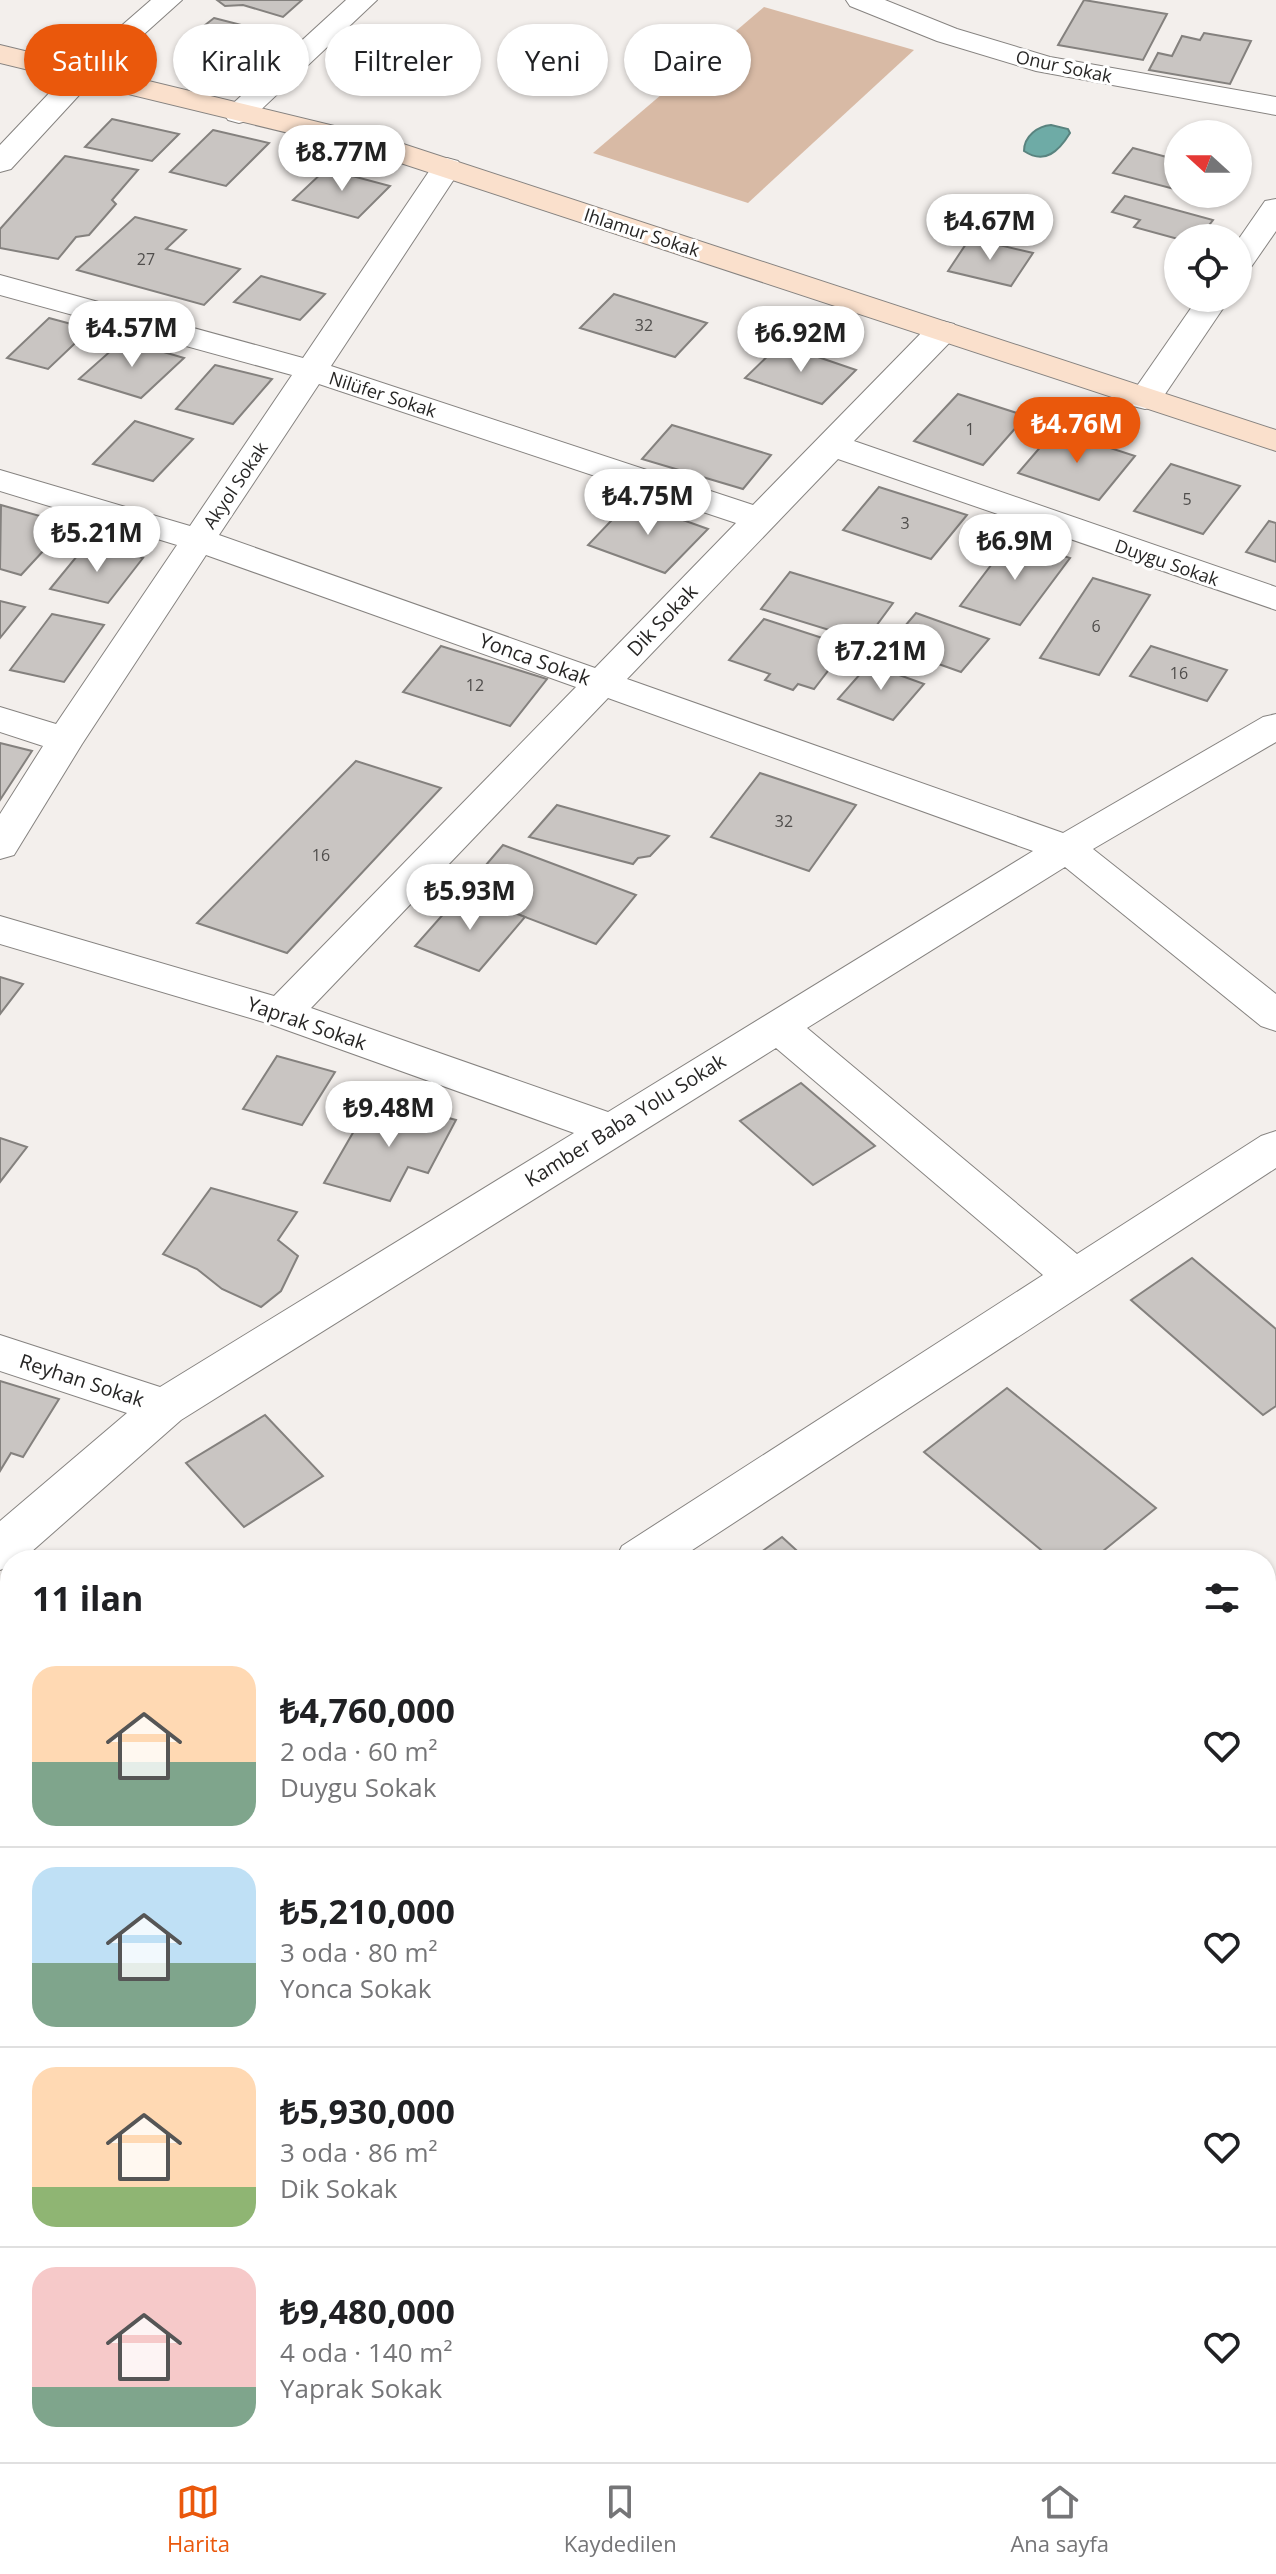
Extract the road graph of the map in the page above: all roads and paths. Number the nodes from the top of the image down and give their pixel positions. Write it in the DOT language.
graph roads {
  1 [pos="168,0"];
  2 [pos="363,0"];
  3 [pos="860,0"];
  4 [pos="140,24"];
  5 [pos="0,54"];
  6 [pos="24,60"];
  7 [pos="157,93"];
  8 [pos="62,96"];
  9 [pos="1276,106"];
  10 [pos="239,114"];
  11 [pos="0,163"];
  12 [pos="447,167"];
  13 [pos="1276,208"];
  14 [pos="1252,243"];
  15 [pos="0,285"];
  16 [pos="1204,312"];
  17 [pos="942,331"];
  18 [pos="311,370"];
  19 [pos="1145,399"];
  20 [pos="1276,441"];
  21 [pos="832,445"];
  22 [pos="0,480"];
  23 [pos="760,519"];
  24 [pos="199,540"];
  25 [pos="1276,599"];
  26 [pos="601,683"];
  27 [pos="0,719"];
  28 [pos="1276,726"];
  29 [pos="65,740"];
  30 [pos="0,846"];
  31 [pos="1066,848"];
  32 [pos="0,930"];
  33 [pos="282,1013"];
  34 [pos="1276,1016"];
  35 [pos="777,1026"];
  36 [pos="609,1129"];
  37 [pos="1276,1147"];
  38 [pos="1075,1277"];
  39 [pos="0,1353"];
  40 [pos="165,1407"];
  41 [pos="0,1550"];
  42 [pos="654,1550"];
  1 -- 4 [label="street"];
  2 -- 10 [label="street"];
  3 -- 9 [label="street, Onur Sokak"];
  5 -- 6 [label="street, Ihlamur Sokak"];
  7 -- 10 [label="street, Ihlamur Sokak"];
  8 -- 11 [label="street"];
  10 -- 12 [label="street, Ihlamur Sokak"];
  12 -- 17 [label="street, Ihlamur Sokak"];
  12 -- 18 [label="street, Akyol Sokak"];
  13 -- 14 [label="street"];
  15 -- 18 [label="street, Nilüfer Sokak"];
  16 -- 19 [label="street"];
  17 -- 19 [label="street, Ihlamur Sokak"];
  17 -- 21 [label="street, Dik Sokak"];
  18 -- 23 [label="street, Nilüfer Sokak"];
  18 -- 24 [label="street, Akyol Sokak"];
  19 -- 20 [label="street, Ihlamur Sokak"];
  21 -- 23 [label="street, Dik Sokak"];
  21 -- 25 [label="street, Duygu Sokak"];
  22 -- 24 [label="street, Yonca Sokak"];
  23 -- 26 [label="street, Dik Sokak"];
  24 -- 26 [label="street, Yonca Sokak"];
  24 -- 29 [label="street, Akyol Sokak"];
  26 -- 31 [label="street, Yonca Sokak"];
  26 -- 33 [label="street, Dik Sokak"];
  27 -- 29 [label="street"];
  28 -- 31 [label="street, Kamber Baba Yolu Sokak"];
  29 -- 30 [label="street, Akyol Sokak"];
  31 -- 34 [label="street, Yonca Sokak"];
  31 -- 35 [label="street, Kamber Baba Yolu Sokak"];
  32 -- 33 [label="street, Yaprak Sokak"];
  33 -- 36 [label="street, Yaprak Sokak"];
  35 -- 36 [label="street, Kamber Baba Yolu Sokak"];
  35 -- 38 [label="street"];
  36 -- 40 [label="street, Kamber Baba Yolu Sokak"];
  37 -- 38 [label="street"];
  38 -- 42 [label="street"];
  39 -- 40 [label="street, Reyhan Sokak"];
  40 -- 41 [label="street, Kamber Baba Yolu Sokak"];
}
